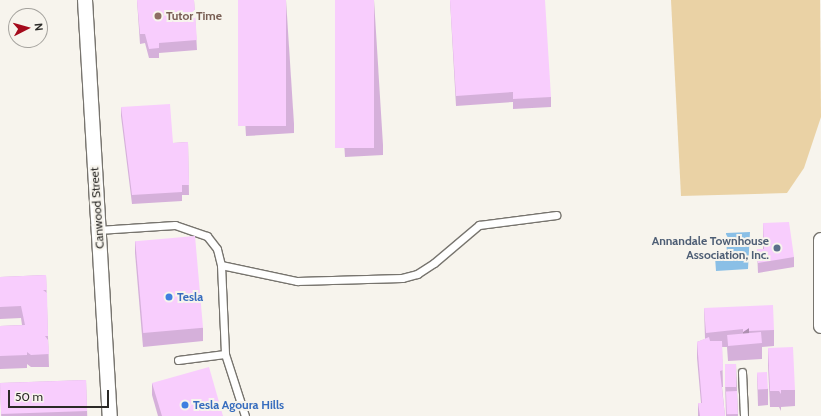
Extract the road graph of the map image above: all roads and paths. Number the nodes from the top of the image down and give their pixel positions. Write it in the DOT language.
graph roads {
  1 [pos="85,0"];
  2 [pos="556,215"];
  3 [pos="98,230"];
  4 [pos="821,240"];
  5 [pos="221,265"];
  6 [pos="821,326"];
  7 [pos="225,354"];
  8 [pos="178,360"];
  9 [pos="742,372"];
  10 [pos="110,416"];
  11 [pos="245,416"];
  12 [pos="744,416"];
  1 -- 3 [label="street, Canwood Street"];
  2 -- 5 [label="lane"];
  3 -- 5 [label="lane"];
  3 -- 10 [label="street, Canwood Street"];
  4 -- 6 [label="street"];
  5 -- 7 [label="lane"];
  7 -- 8 [label="lane"];
  7 -- 11 [label="lane"];
  9 -- 12 [label="lane"];
}
